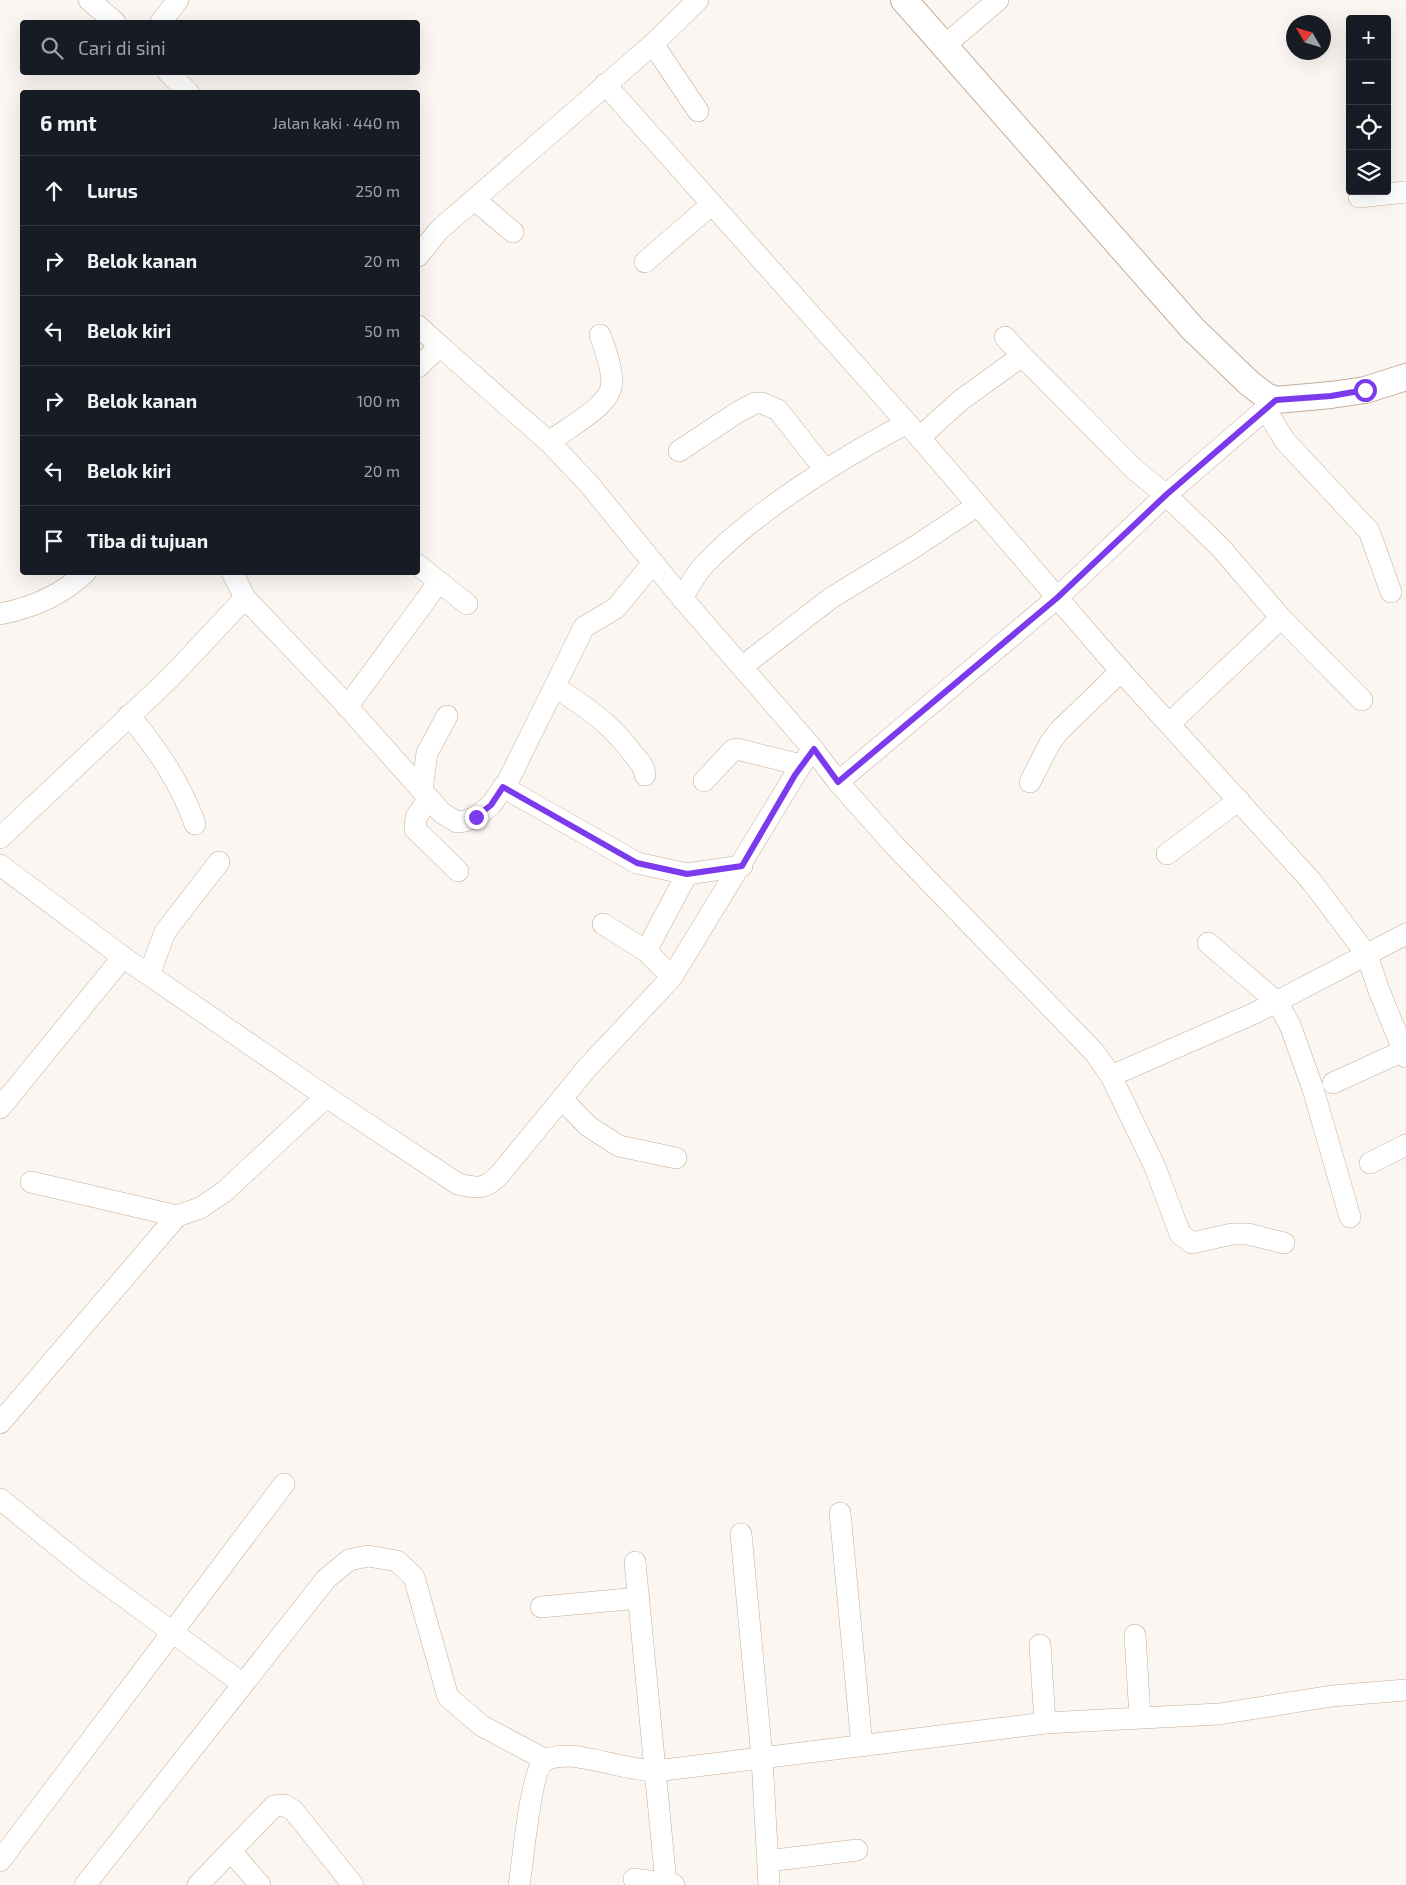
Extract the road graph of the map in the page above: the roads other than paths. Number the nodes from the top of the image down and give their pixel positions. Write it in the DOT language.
graph roads {
  1 [pos="89,0"];
  2 [pos="178,0"];
  3 [pos="698,0"];
  4 [pos="904,0"];
  5 [pos="998,0"];
  6 [pos="113,20"];
  7 [pos="163,20"];
  8 [pos="653,44"];
  9 [pos="945,45"];
  10 [pos="171,75"];
  11 [pos="605,84"];
  12 [pos="186,90"];
  13 [pos="698,111"];
  14 [pos="1406,192"];
  15 [pos="1359,197"];
  16 [pos="475,200"];
  17 [pos="712,204"];
  18 [pos="513,232"];
  19 [pos="420,254"];
  20 [pos="644,262"];
  21 [pos="420,328"];
  22 [pos="600,334"];
  23 [pos="1005,337"];
  24 [pos="440,346"];
  25 [pos="1022,356"];
  26 [pos="420,366"];
  27 [pos="1406,377"];
  28 [pos="1271,405"];
  29 [pos="914,430"];
  30 [pos="549,442"];
  31 [pos="679,450"];
  32 [pos="826,470"];
  33 [pos="1166,495"];
  34 [pos="978,505"];
  35 [pos="653,563"];
  36 [pos="420,567"];
  37 [pos="83,575"];
  38 [pos="234,575"];
  39 [pos="439,582"];
  40 [pos="1391,592"];
  41 [pos="245,598"];
  42 [pos="682,598"];
  43 [pos="1057,598"];
  44 [pos="467,604"];
  45 [pos="0,614"];
  46 [pos="1282,618"];
  47 [pos="743,666"];
  48 [pos="1121,671"];
  49 [pos="556,688"];
  50 [pos="1362,700"];
  51 [pos="347,707"];
  52 [pos="129,715"];
  53 [pos="447,716"];
  54 [pos="1169,724"];
  55 [pos="807,757"];
  56 [pos="645,775"];
  57 [pos="704,782"];
  58 [pos="838,782"];
  59 [pos="1030,782"];
  60 [pos="503,787"];
  61 [pos="425,794"];
  62 [pos="1239,800"];
  63 [pos="195,824"];
  64 [pos="0,838"];
  65 [pos="1167,854"];
  66 [pos="219,862"];
  67 [pos="0,865"];
  68 [pos="742,866"];
  69 [pos="458,871"];
  70 [pos="687,874"];
  71 [pos="603,924"];
  72 [pos="1406,934"];
  73 [pos="1208,943"];
  74 [pos="646,951"];
  75 [pos="1367,954"];
  76 [pos="123,956"];
  77 [pos="149,974"];
  78 [pos="672,977"];
  79 [pos="1277,1002"];
  80 [pos="1405,1054"];
  81 [pos="1111,1076"];
  82 [pos="1333,1083"];
  83 [pos="326,1097"];
  84 [pos="562,1099"];
  85 [pos="0,1108"];
  86 [pos="1406,1145"];
  87 [pos="676,1158"];
  88 [pos="1370,1163"];
  89 [pos="31,1182"];
  90 [pos="177,1216"];
  91 [pos="1350,1217"];
  92 [pos="1284,1243"];
  93 [pos="0,1423"];
  94 [pos="284,1484"];
  95 [pos="0,1499"];
  96 [pos="840,1513"];
  97 [pos="741,1534"];
  98 [pos="635,1562"];
  99 [pos="639,1598"];
  100 [pos="541,1607"];
  101 [pos="171,1631"];
  102 [pos="1135,1635"];
  103 [pos="1040,1644"];
  104 [pos="243,1684"];
  105 [pos="1406,1690"];
  106 [pos="1140,1717"];
  107 [pos="1045,1723"];
  108 [pos="862,1746"];
  109 [pos="762,1758"];
  110 [pos="546,1760"];
  111 [pos="656,1771"];
  112 [pos="857,1850"];
  113 [pos="231,1851"];
  114 [pos="0,1861"];
  115 [pos="768,1861"];
  116 [pos="634,1879"];
  117 [pos="670,1884"];
  118 [pos="85,1885"];
  119 [pos="198,1885"];
  120 [pos="260,1885"];
  121 [pos="353,1885"];
  122 [pos="519,1885"];
  123 [pos="769,1885"];
  1 -- 6 [label="street"];
  2 -- 7 [label="street"];
  3 -- 8 [label="street"];
  4 -- 9 [label="street"];
  5 -- 9 [label="street"];
  8 -- 11 [label="street"];
  8 -- 13 [label="street"];
  9 -- 28 [label="street"];
  10 -- 12 [label="street"];
  11 -- 16 [label="street"];
  11 -- 17 [label="street"];
  14 -- 15 [label="street"];
  16 -- 18 [label="street"];
  16 -- 19 [label="street"];
  17 -- 20 [label="street"];
  17 -- 29 [label="street"];
  21 -- 24 [label="street"];
  22 -- 30 [label="street"];
  23 -- 25 [label="street"];
  24 -- 26 [label="street"];
  24 -- 30 [label="street"];
  25 -- 29 [label="street"];
  25 -- 33 [label="street"];
  27 -- 28 [label="street"];
  28 -- 33 [label="street"];
  28 -- 40 [label="street"];
  29 -- 32 [label="street"];
  29 -- 34 [label="street"];
  30 -- 35 [label="street"];
  31 -- 32 [label="street"];
  32 -- 42 [label="street"];
  33 -- 43 [label="street"];
  33 -- 46 [label="street"];
  34 -- 43 [label="street"];
  34 -- 47 [label="street"];
  35 -- 42 [label="street"];
  35 -- 49 [label="street"];
  36 -- 39 [label="street"];
  37 -- 45 [label="street"];
  38 -- 41 [label="street"];
  39 -- 44 [label="street"];
  39 -- 51 [label="street"];
  41 -- 51 [label="street"];
  41 -- 52 [label="street"];
  42 -- 47 [label="street"];
  43 -- 48 [label="street"];
  43 -- 58 [label="street"];
  46 -- 50 [label="street"];
  46 -- 54 [label="street"];
  47 -- 55 [label="street"];
  48 -- 54 [label="street"];
  48 -- 59 [label="street"];
  49 -- 56 [label="street"];
  49 -- 60 [label="street"];
  51 -- 61 [label="street"];
  52 -- 63 [label="street"];
  52 -- 64 [label="street"];
  53 -- 61 [label="street"];
  54 -- 62 [label="street"];
  55 -- 57 [label="street"];
  55 -- 58 [label="street"];
  55 -- 68 [label="street"];
  58 -- 81 [label="street"];
  60 -- 61 [label="street"];
  60 -- 70 [label="street"];
  61 -- 69 [label="street"];
  62 -- 65 [label="street"];
  62 -- 75 [label="street"];
  66 -- 77 [label="street"];
  67 -- 76 [label="street"];
  68 -- 70 [label="street"];
  68 -- 78 [label="street"];
  70 -- 74 [label="street"];
  71 -- 74 [label="street"];
  72 -- 75 [label="street"];
  73 -- 79 [label="street"];
  74 -- 78 [label="street"];
  75 -- 79 [label="street"];
  75 -- 80 [label="street"];
  76 -- 77 [label="street"];
  76 -- 85 [label="street"];
  77 -- 83 [label="street"];
  78 -- 84 [label="street"];
  79 -- 81 [label="street"];
  79 -- 91 [label="street"];
  80 -- 82 [label="street"];
  81 -- 92 [label="street"];
  83 -- 84 [label="street"];
  83 -- 90 [label="street"];
  84 -- 87 [label="street"];
  86 -- 88 [label="street"];
  89 -- 90 [label="street"];
  90 -- 93 [label="street"];
  94 -- 101 [label="street"];
  95 -- 101 [label="street"];
  96 -- 108 [label="street"];
  97 -- 109 [label="street"];
  98 -- 99 [label="street"];
  99 -- 100 [label="street"];
  99 -- 111 [label="street"];
  101 -- 104 [label="street"];
  101 -- 114 [label="street"];
  102 -- 106 [label="street"];
  103 -- 107 [label="street"];
  104 -- 110 [label="street"];
  104 -- 118 [label="street"];
  105 -- 106 [label="street"];
  106 -- 107 [label="street"];
  107 -- 108 [label="street"];
  108 -- 109 [label="street"];
  109 -- 111 [label="street"];
  109 -- 115 [label="street"];
  110 -- 111 [label="street"];
  110 -- 122 [label="street"];
  111 -- 117 [label="street"];
  112 -- 115 [label="street"];
  113 -- 119 [label="street"];
  113 -- 120 [label="street"];
  113 -- 121 [label="street"];
  115 -- 123 [label="street"];
  116 -- 117 [label="street"];
}
